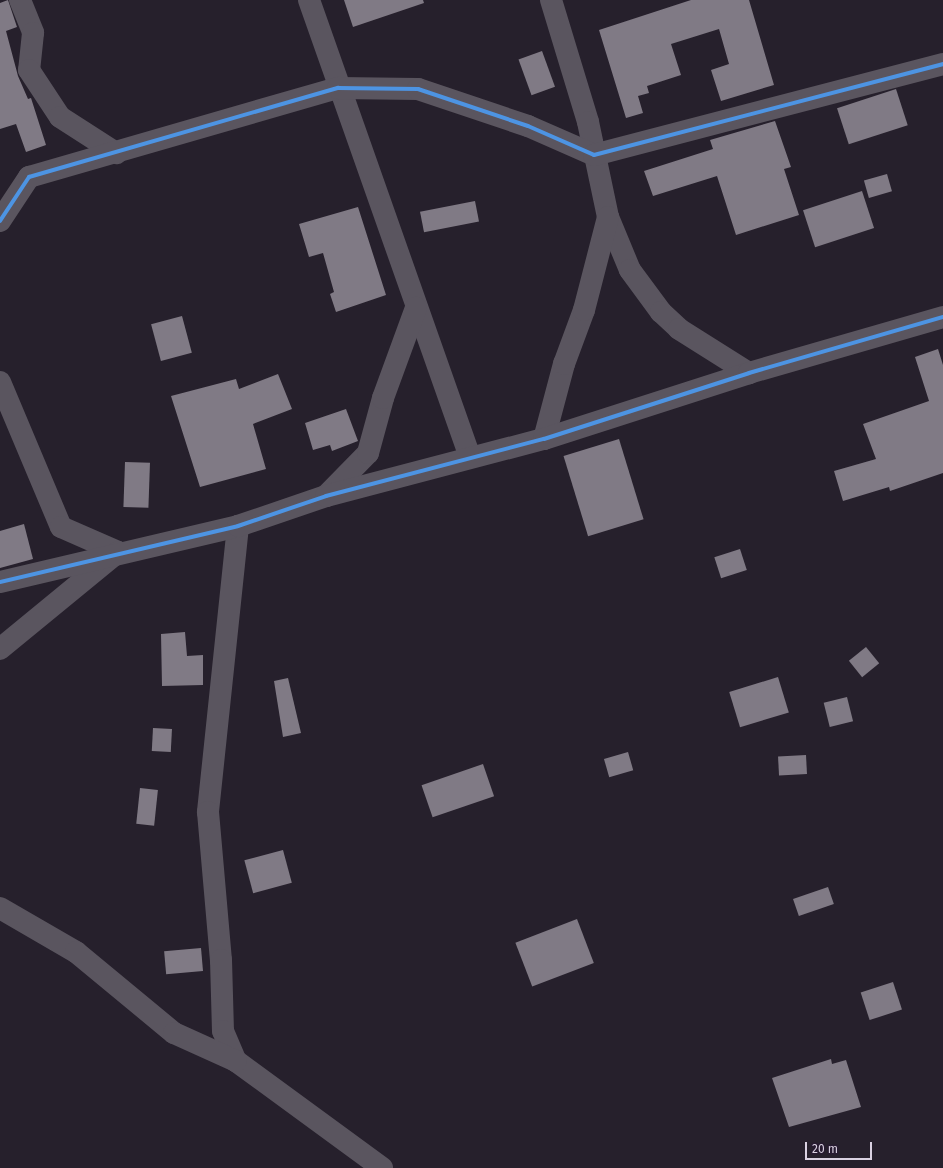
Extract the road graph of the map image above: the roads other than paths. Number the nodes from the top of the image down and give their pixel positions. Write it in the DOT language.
graph roads {
  1 [pos="20,0"];
  2 [pos="308,0"];
  3 [pos="551,0"];
  4 [pos="943,64"];
  5 [pos="338,88"];
  6 [pos="116,153"];
  7 [pos="594,155"];
  8 [pos="608,217"];
  9 [pos="0,221"];
  10 [pos="416,308"];
  11 [pos="943,317"];
  12 [pos="750,373"];
  13 [pos="0,382"];
  14 [pos="544,439"];
  15 [pos="470,458"];
  16 [pos="326,496"];
  17 [pos="238,526"];
  18 [pos="118,552"];
  19 [pos="0,582"];
  20 [pos="0,649"];
  21 [pos="0,908"];
  22 [pos="236,1062"];
  23 [pos="382,1168"];
  1 -- 6 [label="street"];
  2 -- 5 [label="street"];
  3 -- 7 [label="street"];
  4 -- 7 [label="street"];
  5 -- 6 [label="street"];
  5 -- 7 [label="street"];
  5 -- 10 [label="street"];
  6 -- 9 [label="street"];
  7 -- 8 [label="street"];
  8 -- 12 [label="street"];
  8 -- 14 [label="street"];
  10 -- 15 [label="street"];
  10 -- 16 [label="street"];
  11 -- 12 [label="street"];
  12 -- 14 [label="street"];
  13 -- 18 [label="street"];
  14 -- 15 [label="street"];
  15 -- 16 [label="street"];
  16 -- 17 [label="street"];
  17 -- 18 [label="street"];
  17 -- 22 [label="street"];
  18 -- 19 [label="street"];
  18 -- 20 [label="street"];
  21 -- 22 [label="street"];
  22 -- 23 [label="street"];
}
